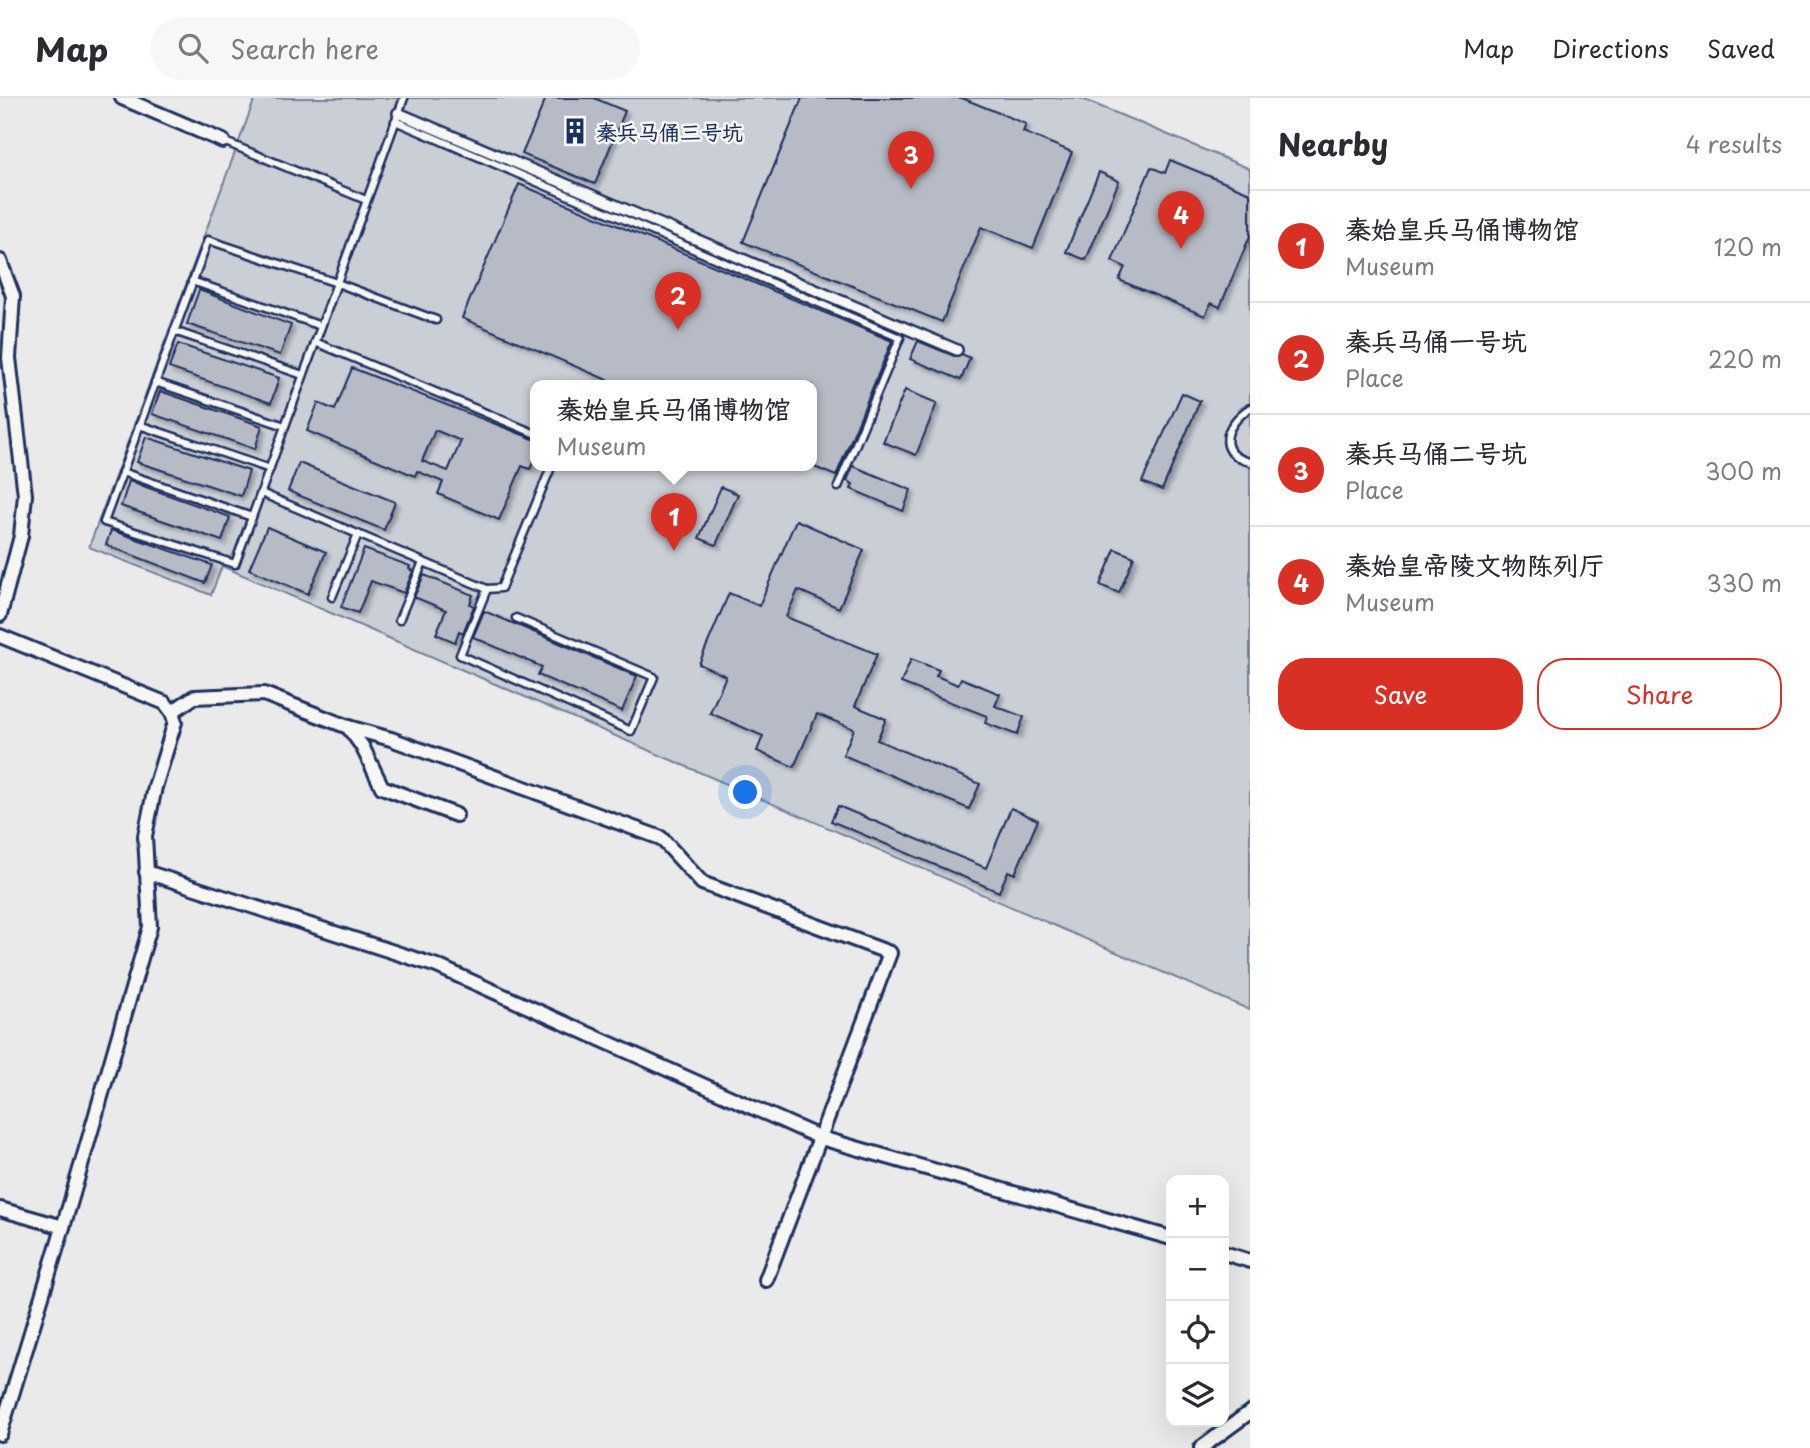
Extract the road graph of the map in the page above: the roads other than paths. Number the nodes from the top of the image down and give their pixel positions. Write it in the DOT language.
graph roads {
  1 [pos="122,98"];
  2 [pos="404,98"];
  3 [pos="397,117"];
  4 [pos="223,141"];
  5 [pos="366,200"];
  6 [pos="0,261"];
  7 [pos="192,281"];
  8 [pos="337,283"];
  9 [pos="436,320"];
  10 [pos="321,326"];
  11 [pos="174,331"];
  12 [pos="315,342"];
  13 [pos="957,350"];
  14 [pos="5,372"];
  15 [pos="303,375"];
  16 [pos="155,382"];
  17 [pos="1250,408"];
  18 [pos="139,425"];
  19 [pos="285,426"];
  20 [pos="530,432"];
  21 [pos="1250,463"];
  22 [pos="270,469"];
  23 [pos="550,471"];
  24 [pos="122,472"];
  25 [pos="838,487"];
  26 [pos="261,494"];
  27 [pos="252,517"];
  28 [pos="358,534"];
  29 [pos="423,562"];
  30 [pos="487,589"];
  31 [pos="332,597"];
  32 [pos="0,615"];
  33 [pos="516,618"];
  34 [pos="399,620"];
  35 [pos="0,636"];
  36 [pos="173,712"];
  37 [pos="348,727"];
  38 [pos="456,815"];
  39 [pos="146,872"];
  40 [pos="821,1138"];
  41 [pos="0,1209"];
  42 [pos="63,1227"];
  43 [pos="1166,1237"];
  44 [pos="1229,1255"];
  45 [pos="1250,1261"];
  46 [pos="766,1280"];
  47 [pos="1250,1412"];
  48 [pos="0,1434"];
  49 [pos="1201,1448"];
  1 -- 4 [label="street"];
  2 -- 3 [label="lane"];
  3 -- 5 [label="lane"];
  3 -- 13 [label="street"];
  3 -- 25 [label="lane"];
  4 -- 5 [label="lane"];
  5 -- 8 [label="lane"];
  6 -- 14 [label="street"];
  7 -- 8 [label="lane"];
  7 -- 10 [label="lane"];
  7 -- 11 [label="lane"];
  8 -- 9 [label="lane"];
  8 -- 10 [label="lane"];
  10 -- 12 [label="lane"];
  11 -- 15 [label="lane"];
  11 -- 16 [label="lane"];
  12 -- 15 [label="lane"];
  12 -- 20 [label="lane"];
  14 -- 32 [label="street"];
  15 -- 19 [label="lane"];
  16 -- 18 [label="lane"];
  16 -- 19 [label="lane"];
  17 -- 21 [label="lane"];
  18 -- 22 [label="lane"];
  18 -- 24 [label="lane"];
  19 -- 22 [label="lane"];
  22 -- 26 [label="lane"];
  23 -- 30 [label="lane"];
  24 -- 27 [label="lane"];
  24 -- 27 [label="lane"];
  26 -- 27 [label="lane"];
  26 -- 28 [label="lane"];
  28 -- 29 [label="lane"];
  28 -- 31 [label="lane"];
  29 -- 30 [label="lane"];
  29 -- 34 [label="lane"];
  30 -- 33 [label="lane"];
  35 -- 36 [label="street"];
  36 -- 37 [label="street"];
  36 -- 39 [label="street"];
  37 -- 38 [label="street"];
  37 -- 40 [label="street"];
  39 -- 40 [label="street"];
  39 -- 42 [label="street"];
  40 -- 43 [label="street"];
  40 -- 46 [label="street"];
  41 -- 42 [label="street"];
  42 -- 48 [label="street"];
  44 -- 45 [label="street"];
  47 -- 49 [label="street"];
}
